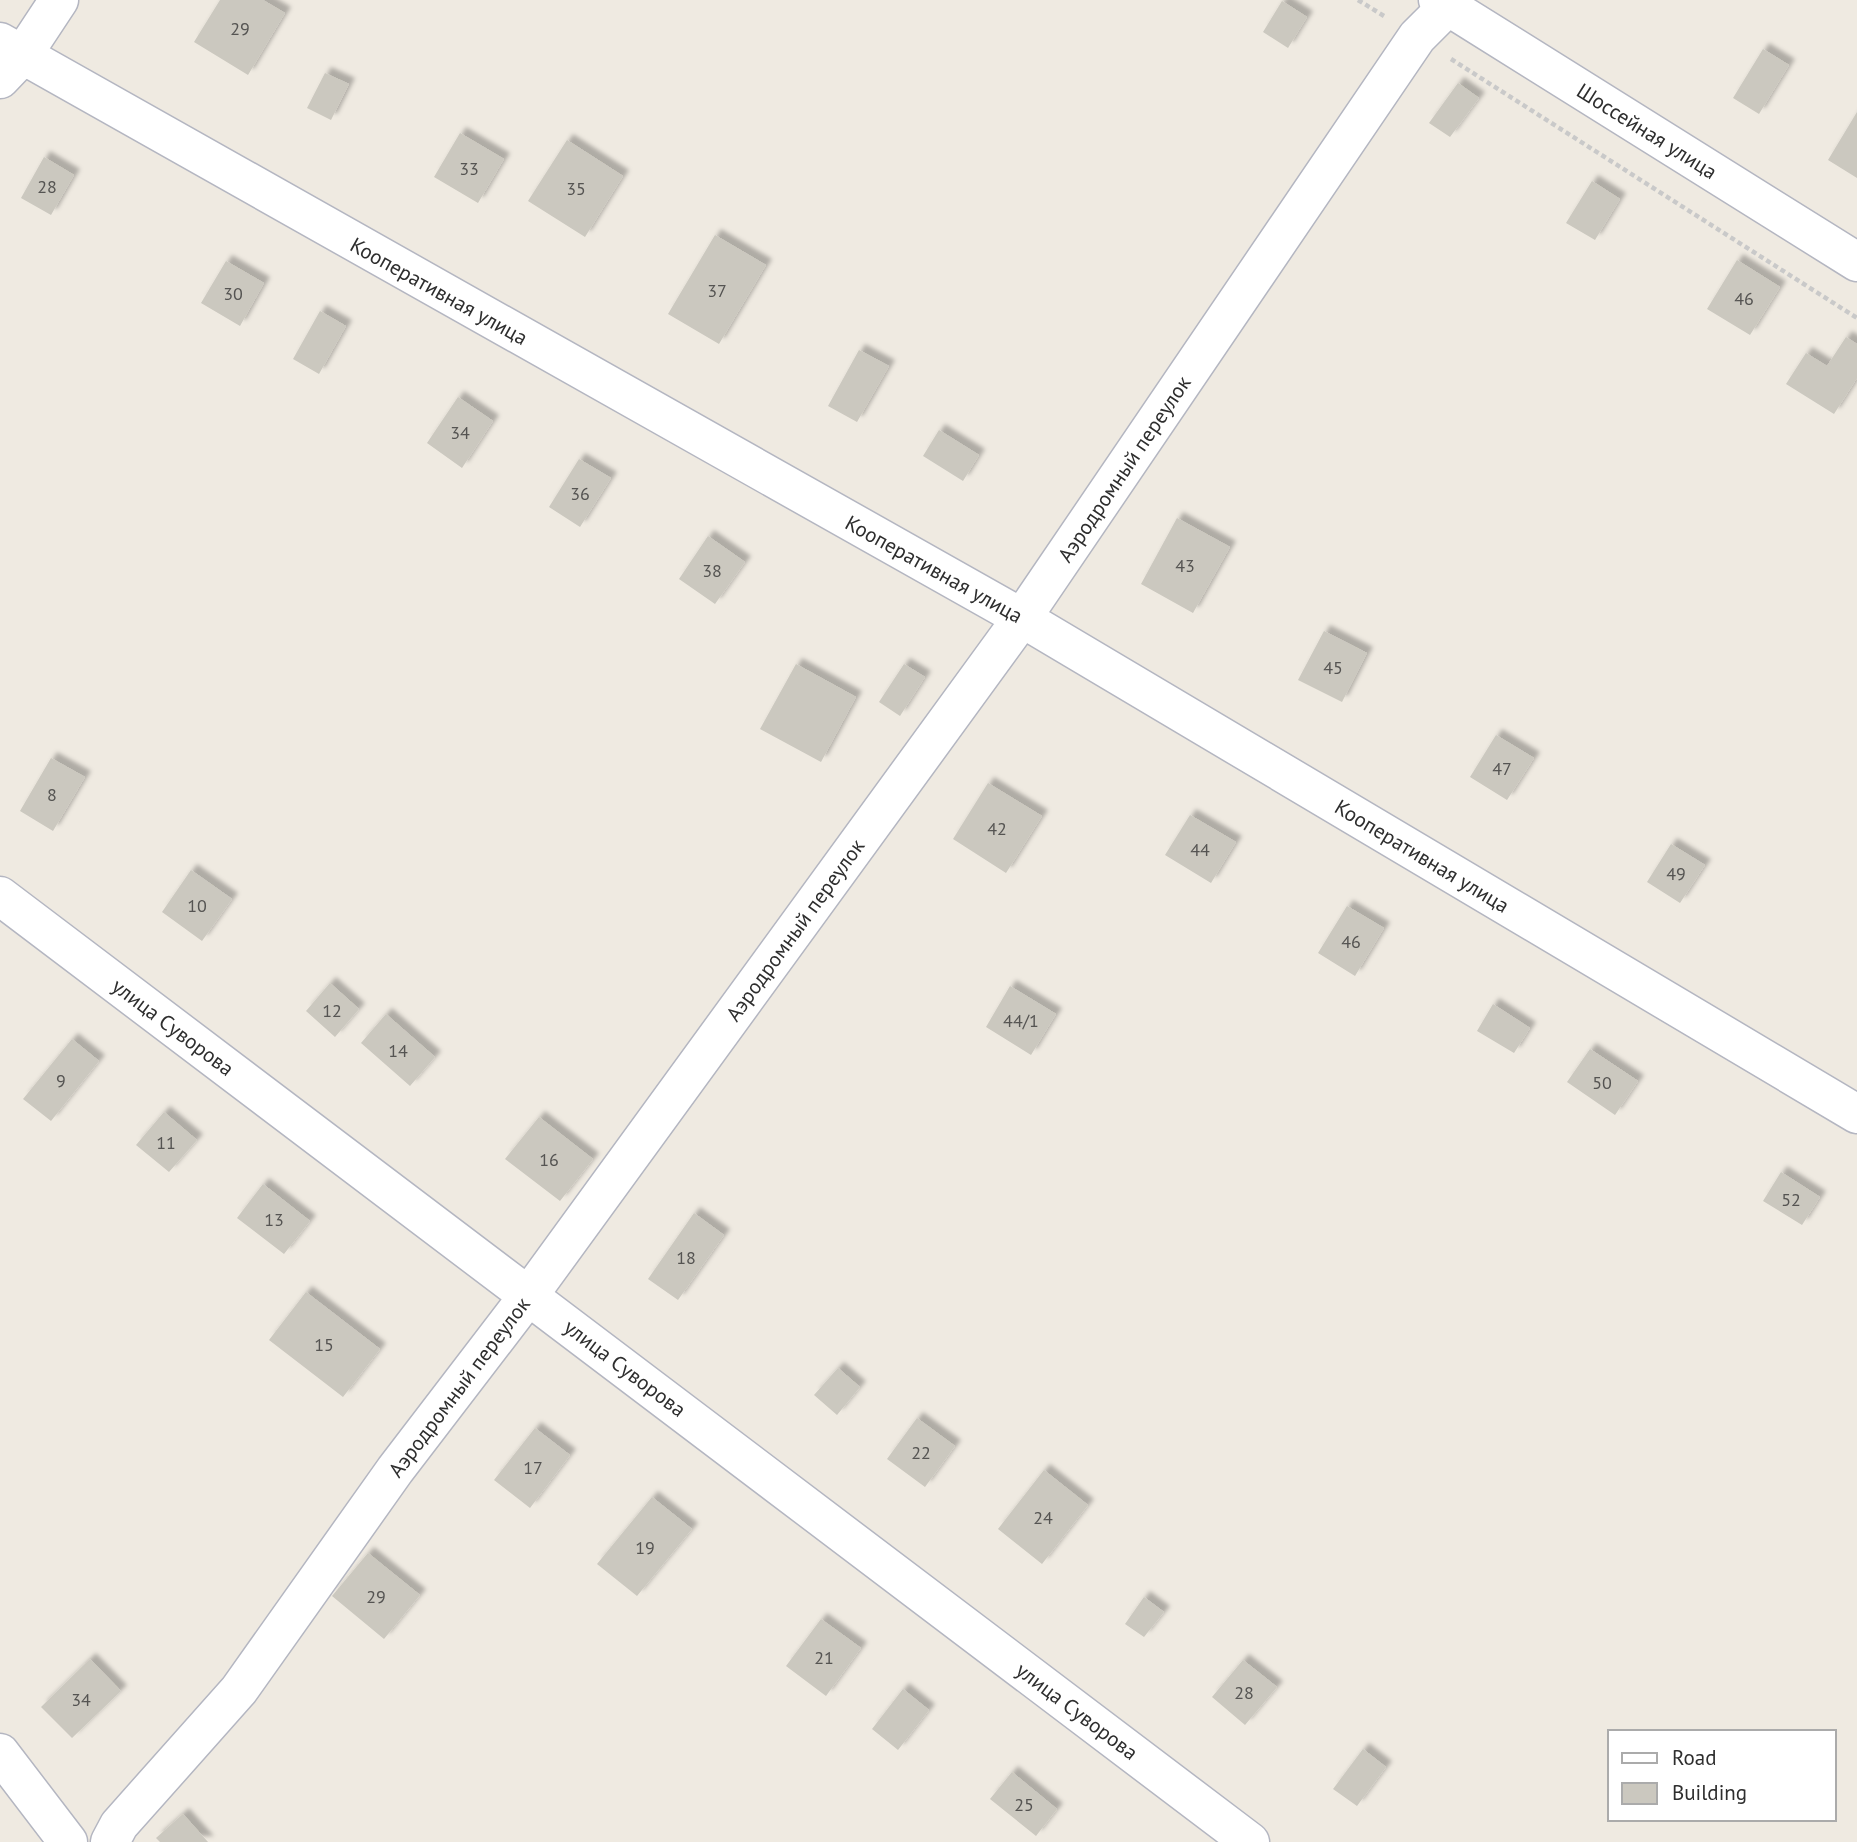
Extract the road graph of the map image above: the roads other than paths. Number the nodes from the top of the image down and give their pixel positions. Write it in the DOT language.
graph roads {
  1 [pos="60,0"];
  2 [pos="1447,2"];
  3 [pos="7,59"];
  4 [pos="1857,262"];
  5 [pos="1022,618"];
  6 [pos="0,896"];
  7 [pos="1857,1114"];
  8 [pos="529,1295"];
  9 [pos="0,1753"];
  10 [pos="68,1842"];
  11 [pos="110,1842"];
  12 [pos="1250,1842"];
  1 -- 3 [label="street"];
  2 -- 4 [label="street, Шоссейная улица"];
  2 -- 5 [label="street, Аэродромный переулок"];
  3 -- 5 [label="street, Кооперативная улица"];
  5 -- 7 [label="street, Кооперативная улица"];
  5 -- 8 [label="street, Аэродромный переулок"];
  6 -- 8 [label="street, улица Суворова"];
  8 -- 11 [label="street, Аэродромный переулок"];
  8 -- 12 [label="street, улица Суворова"];
  9 -- 10 [label="street"];
}
